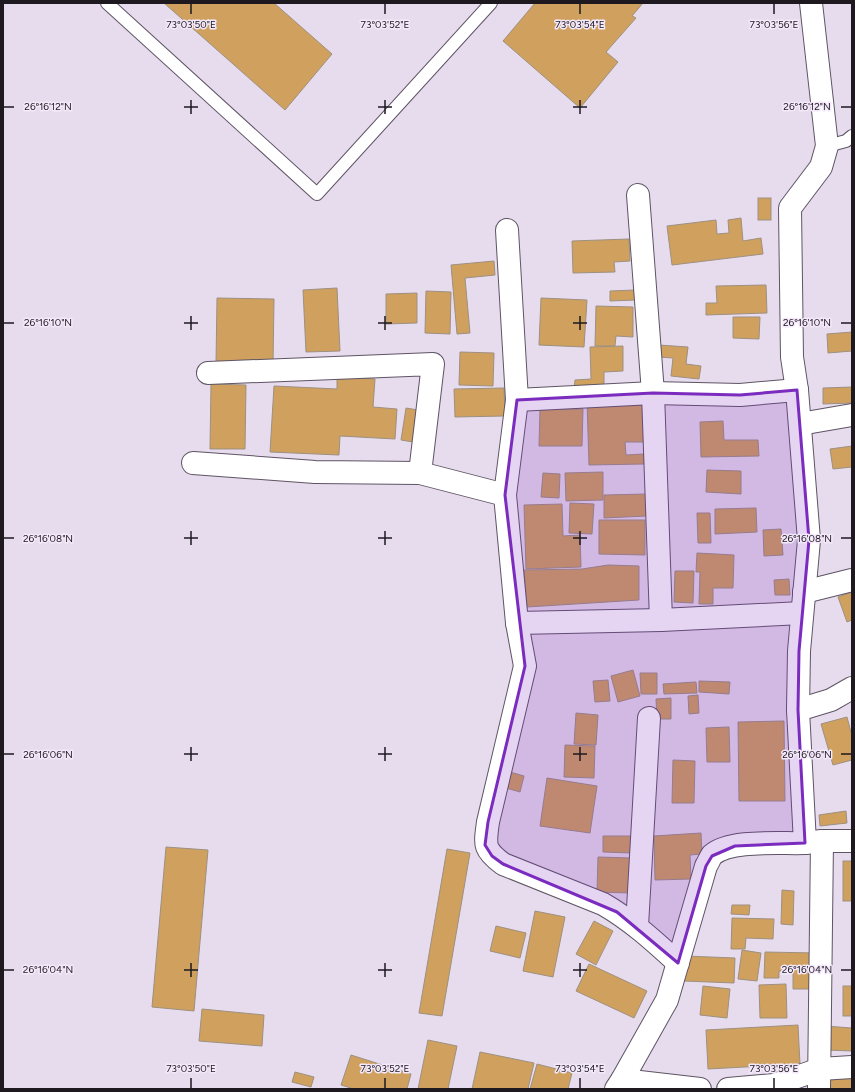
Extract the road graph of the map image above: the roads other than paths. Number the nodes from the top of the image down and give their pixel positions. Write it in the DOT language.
graph roads {
  1 [pos="107,3"];
  2 [pos="491,3"];
  3 [pos="811,3"];
  4 [pos="852,136"];
  5 [pos="827,146"];
  6 [pos="638,196"];
  7 [pos="507,230"];
  8 [pos="208,373"];
  9 [pos="797,390"];
  10 [pos="653,394"];
  11 [pos="516,400"];
  12 [pos="852,415"];
  13 [pos="800,424"];
  14 [pos="193,463"];
  15 [pos="420,473"];
  16 [pos="505,495"];
  17 [pos="852,580"];
  18 [pos="803,602"];
  19 [pos="661,620"];
  20 [pos="517,622"];
  21 [pos="852,688"];
  22 [pos="798,710"];
  23 [pos="649,718"];
  24 [pos="852,841"];
  25 [pos="814,842"];
  26 [pos="637,926"];
  27 [pos="678,963"];
  28 [pos="852,1067"];
  29 [pos="820,1079"];
  30 [pos="619,1084"];
  31 [pos="700,1089"];
  32 [pos="728,1089"];
  1 -- 2 [label="lane"];
  3 -- 5 [label="street"];
  4 -- 5 [label="lane"];
  5 -- 9 [label="street"];
  6 -- 10 [label="street"];
  7 -- 11 [label="street"];
  8 -- 15 [label="street"];
  9 -- 10 [label="street"];
  9 -- 13 [label="street"];
  10 -- 11 [label="street"];
  10 -- 19 [label="street"];
  11 -- 16 [label="street"];
  12 -- 13 [label="street"];
  13 -- 18 [label="street"];
  14 -- 15 [label="street"];
  15 -- 16 [label="street"];
  16 -- 20 [label="street"];
  17 -- 18 [label="street"];
  18 -- 19 [label="street"];
  18 -- 22 [label="street"];
  19 -- 20 [label="street"];
  20 -- 26 [label="street"];
  21 -- 22 [label="street"];
  22 -- 25 [label="street"];
  23 -- 26 [label="street"];
  24 -- 25 [label="street"];
  25 -- 27 [label="street"];
  25 -- 29 [label="street"];
  26 -- 27 [label="street"];
  27 -- 30 [label="street"];
  28 -- 29 [label="street"];
  29 -- 32 [label="street"];
  30 -- 31 [label="street"];
}
